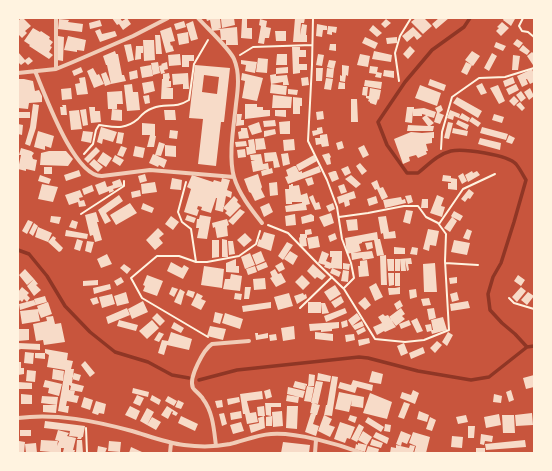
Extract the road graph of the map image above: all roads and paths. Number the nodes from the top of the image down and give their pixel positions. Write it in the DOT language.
graph roads {
  1 [pos="56,18"];
  2 [pos="168,18"];
  3 [pos="198,18"];
  4 [pos="313,18"];
  5 [pos="411,18"];
  6 [pos="523,18"];
  7 [pos="212,33"];
  8 [pos="534,37"];
  9 [pos="312,45"];
  10 [pos="234,59"];
  11 [pos="534,68"];
  12 [pos="56,69"];
  13 [pos="35,72"];
  14 [pos="18,73"];
  15 [pos="399,81"];
  16 [pos="441,149"];
  17 [pos="79,159"];
  18 [pos="124,172"];
  19 [pos="189,173"];
  20 [pos="495,174"];
  21 [pos="234,177"];
  22 [pos="82,214"];
  23 [pos="339,217"];
  24 [pos="262,223"];
  25 [pos="439,224"];
  26 [pos="196,262"];
  27 [pos="445,264"];
  28 [pos="478,265"];
  29 [pos="332,277"];
  30 [pos="344,288"];
  31 [pos="509,298"];
  32 [pos="300,308"];
  33 [pos="534,309"];
  34 [pos="249,341"];
  35 [pos="218,342"];
  36 [pos="18,418"];
  37 [pos="85,421"];
  38 [pos="316,440"];
  39 [pos="171,443"];
  40 [pos="216,446"];
  41 [pos="87,453"];
  42 [pos="170,453"];
  43 [pos="315,453"];
  44 [pos="362,453"];
  1 -- 12 [label="street"];
  2 -- 12 [label="street"];
  3 -- 7 [label="street"];
  4 -- 9 [label="path"];
  5 -- 15 [label="path"];
  6 -- 8 [label="path"];
  7 -- 10 [label="street"];
  7 -- 17 [label="path"];
  9 -- 10 [label="path"];
  9 -- 23 [label="path"];
  10 -- 21 [label="street"];
  11 -- 16 [label="path"];
  12 -- 13 [label="street"];
  13 -- 14 [label="street"];
  13 -- 17 [label="street"];
  17 -- 18 [label="street"];
  18 -- 19 [label="street"];
  18 -- 22 [label="path"];
  19 -- 21 [label="street"];
  19 -- 26 [label="path"];
  20 -- 25 [label="path"];
  21 -- 24 [label="street"];
  23 -- 25 [label="path"];
  23 -- 30 [label="path"];
  24 -- 26 [label="path"];
  24 -- 29 [label="path"];
  25 -- 27 [label="path"];
  26 -- 35 [label="path"];
  27 -- 28 [label="path"];
  27 -- 30 [label="path"];
  29 -- 30 [label="path"];
  29 -- 32 [label="path"];
  31 -- 33 [label="path"];
  34 -- 35 [label="street"];
  35 -- 40 [label="street"];
  36 -- 37 [label="street"];
  37 -- 39 [label="street"];
  37 -- 41 [label="path"];
  38 -- 40 [label="street"];
  38 -- 43 [label="street"];
  38 -- 44 [label="street"];
  39 -- 40 [label="street"];
  39 -- 42 [label="street"];
}
